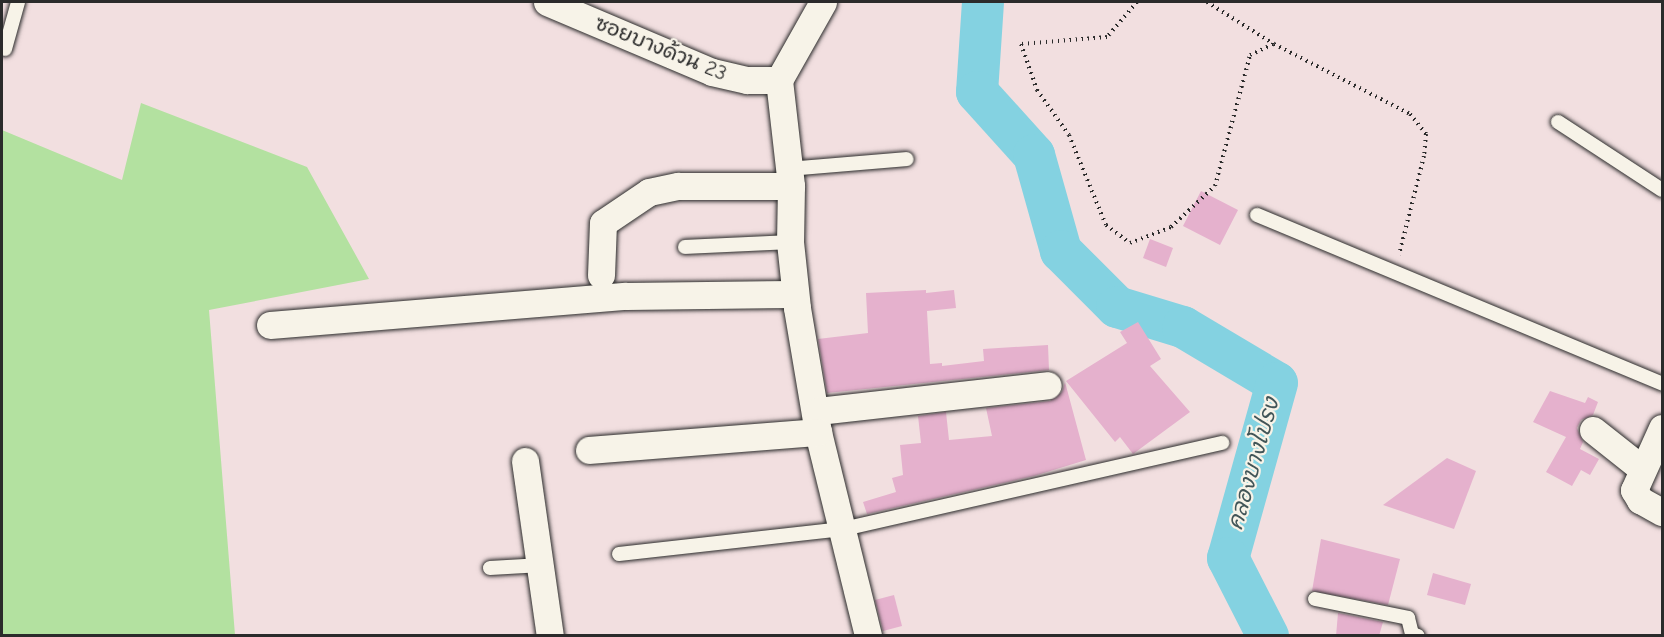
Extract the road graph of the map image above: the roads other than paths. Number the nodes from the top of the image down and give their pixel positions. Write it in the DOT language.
graph roads {
  1 [pos="18,2"];
  2 [pos="547,2"];
  3 [pos="823,2"];
  4 [pos="5,49"];
  5 [pos="779,80"];
  6 [pos="1558,122"];
  7 [pos="907,159"];
  8 [pos="790,177"];
  9 [pos="1662,190"];
  10 [pos="1257,215"];
  11 [pos="790,242"];
  12 [pos="685,247"];
  13 [pos="601,275"];
  14 [pos="795,294"];
  15 [pos="270,325"];
  16 [pos="1662,384"];
  17 [pos="1048,385"];
  18 [pos="818,421"];
  19 [pos="1662,428"];
  20 [pos="1593,430"];
  21 [pos="1222,443"];
  22 [pos="589,450"];
  23 [pos="525,461"];
  24 [pos="1641,468"];
  25 [pos="1662,512"];
  26 [pos="843,529"];
  27 [pos="619,554"];
  28 [pos="542,565"];
  29 [pos="490,567"];
  30 [pos="1315,599"];
  31 [pos="863,635"];
  32 [pos="550,636"];
  33 [pos="1418,636"];
  1 -- 4 [label="lane"];
  2 -- 5 [label="street, ซอยบางด้วน 23"];
  3 -- 5 [label="street"];
  5 -- 8 [label="street"];
  6 -- 9 [label="lane"];
  7 -- 8 [label="lane"];
  8 -- 11 [label="street"];
  8 -- 13 [label="street"];
  10 -- 16 [label="lane"];
  11 -- 12 [label="lane"];
  11 -- 14 [label="street"];
  14 -- 15 [label="street"];
  14 -- 18 [label="street"];
  17 -- 18 [label="street"];
  18 -- 22 [label="street"];
  18 -- 26 [label="street"];
  19 -- 24 [label="street"];
  20 -- 24 [label="street"];
  21 -- 26 [label="lane"];
  23 -- 28 [label="street"];
  24 -- 25 [label="street"];
  26 -- 27 [label="lane"];
  26 -- 31 [label="street"];
  28 -- 29 [label="lane"];
  28 -- 32 [label="street"];
  30 -- 33 [label="lane"];
}
